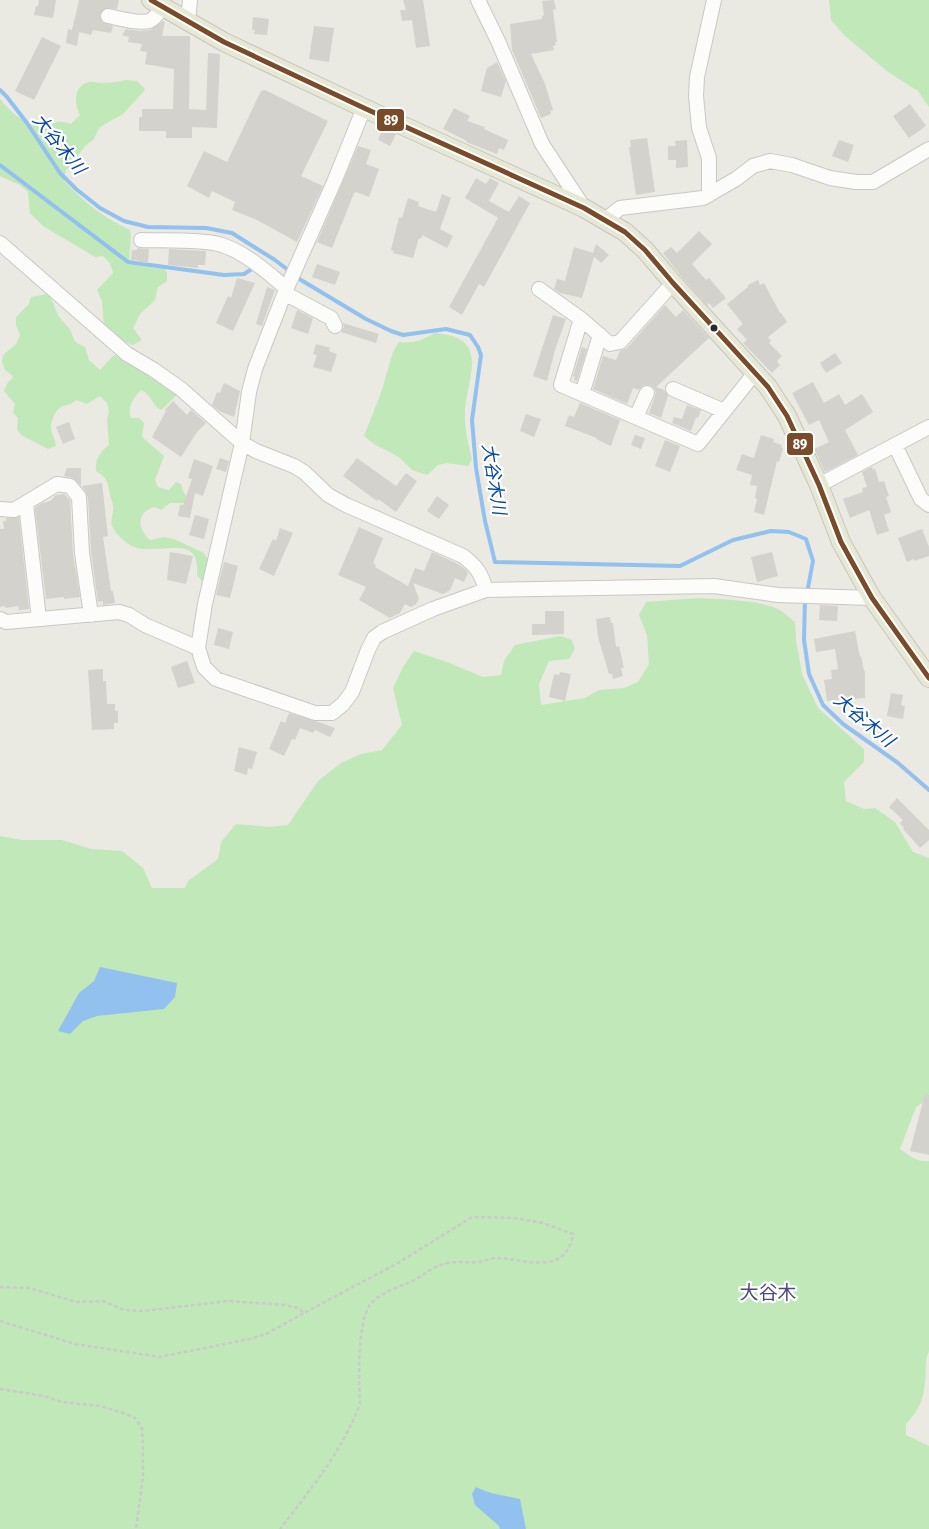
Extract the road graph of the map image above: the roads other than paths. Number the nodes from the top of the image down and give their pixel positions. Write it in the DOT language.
graph roads {
  1 [pos="190,0"];
  2 [pos="478,0"];
  3 [pos="714,0"];
  4 [pos="157,4"];
  5 [pos="108,16"];
  6 [pos="188,22"];
  7 [pos="364,108"];
  8 [pos="929,148"];
  9 [pos="710,195"];
  10 [pos="584,208"];
  11 [pos="605,220"];
  12 [pos="141,240"];
  13 [pos="0,243"];
  14 [pos="673,283"];
  15 [pos="287,287"];
  16 [pos="539,288"];
  17 [pos="581,319"];
  18 [pos="335,326"];
  19 [pos="600,335"];
  20 [pos="754,374"];
  21 [pos="673,389"];
  22 [pos="647,393"];
  23 [pos="582,394"];
  24 [pos="724,411"];
  25 [pos="636,417"];
  26 [pos="929,427"];
  27 [pos="242,443"];
  28 [pos="895,445"];
  29 [pos="818,485"];
  30 [pos="26,504"];
  31 [pos="929,505"];
  32 [pos="0,509"];
  33 [pos="486,590"];
  34 [pos="872,598"];
  35 [pos="91,615"];
  36 [pos="0,618"];
  37 [pos="39,619"];
  38 [pos="198,648"];
  39 [pos="929,678"];
  1 -- 6 [label="street"];
  2 -- 10 [label="street"];
  3 -- 9 [label="street"];
  4 -- 5 [label="street"];
  4 -- 6 [label="main road"];
  6 -- 7 [label="main road"];
  7 -- 10 [label="main road"];
  7 -- 15 [label="street"];
  8 -- 9 [label="street"];
  9 -- 11 [label="street"];
  10 -- 11 [label="main road"];
  11 -- 14 [label="main road"];
  12 -- 15 [label="street"];
  13 -- 27 [label="street"];
  14 -- 19 [label="street"];
  14 -- 20 [label="main road"];
  15 -- 18 [label="street"];
  15 -- 27 [label="street"];
  16 -- 17 [label="street"];
  17 -- 19 [label="street"];
  17 -- 23 [label="street"];
  19 -- 23 [label="street"];
  20 -- 24 [label="street"];
  20 -- 29 [label="main road"];
  21 -- 24 [label="street"];
  22 -- 25 [label="street"];
  23 -- 25 [label="street"];
  24 -- 25 [label="street"];
  26 -- 28 [label="street"];
  27 -- 33 [label="street"];
  27 -- 38 [label="street"];
  28 -- 29 [label="street"];
  28 -- 31 [label="street"];
  29 -- 34 [label="main road"];
  30 -- 32 [label="street"];
  30 -- 35 [label="street"];
  30 -- 37 [label="street"];
  33 -- 34 [label="street"];
  33 -- 38 [label="street"];
  34 -- 39 [label="main road"];
  35 -- 37 [label="street"];
  35 -- 38 [label="street"];
  36 -- 37 [label="street"];
}
